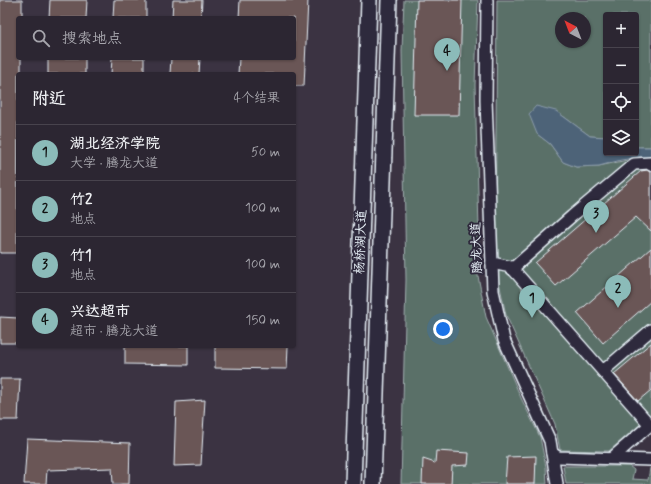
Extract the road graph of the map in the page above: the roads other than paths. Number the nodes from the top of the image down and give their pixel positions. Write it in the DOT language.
graph roads {
  1 [pos="369,0"];
  2 [pos="388,0"];
  3 [pos="487,0"];
  4 [pos="651,165"];
  5 [pos="492,262"];
  6 [pos="512,269"];
  7 [pos="651,330"];
  8 [pos="603,372"];
  9 [pos="650,424"];
  10 [pos="552,454"];
  11 [pos="612,458"];
  12 [pos="651,460"];
  13 [pos="353,484"];
  14 [pos="373,484"];
  15 [pos="557,484"];
  1 -- 13 [label="main road, 杨桥湖大道"];
  2 -- 14 [label="main road, 杨桥湖大道"];
  3 -- 5 [label="street, 腾龙大道"];
  4 -- 6 [label="street"];
  5 -- 6 [label="street"];
  5 -- 10 [label="street, 腾龙大道"];
  6 -- 8 [label="street"];
  7 -- 8 [label="street"];
  8 -- 9 [label="street"];
  9 -- 11 [label="street"];
  10 -- 11 [label="street"];
  10 -- 15 [label="street, 腾龙大道"];
  11 -- 12 [label="street"];
}
